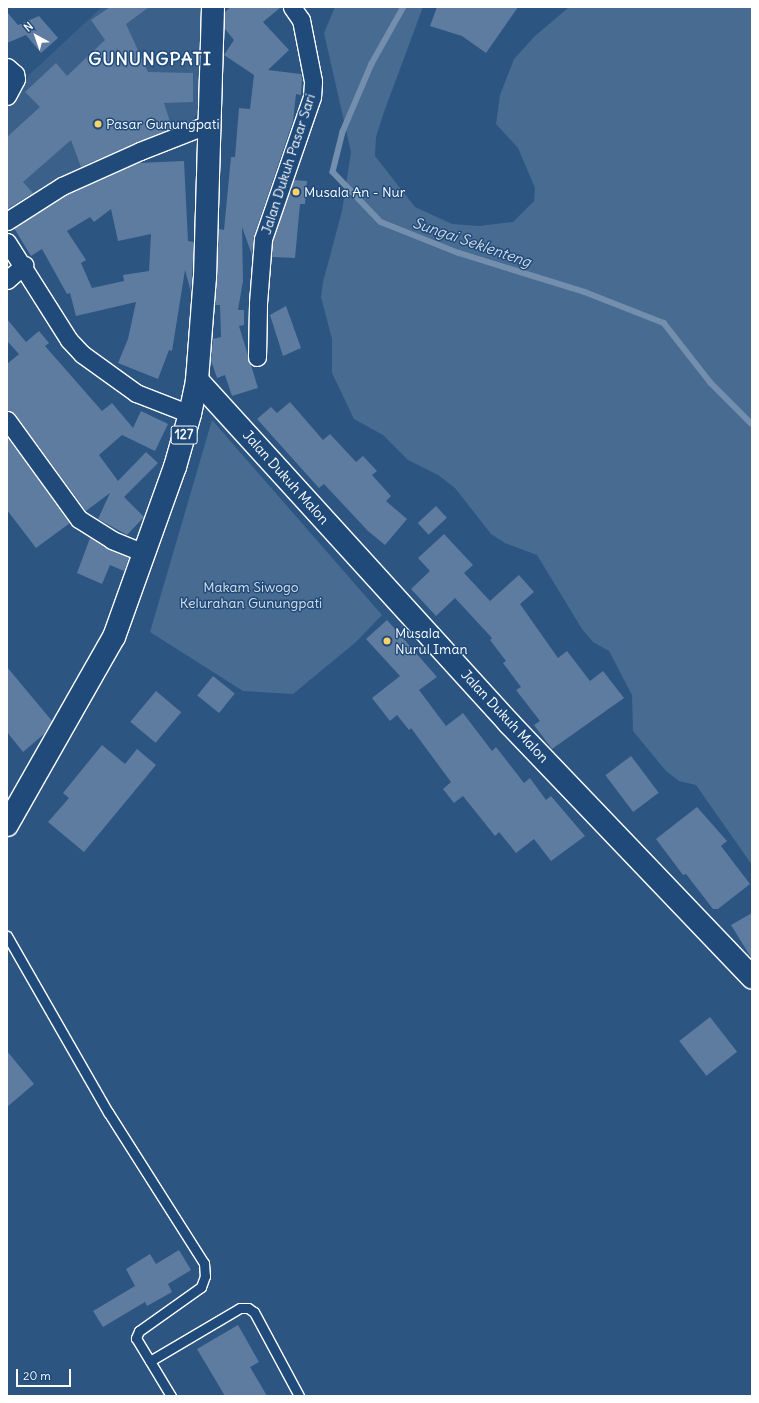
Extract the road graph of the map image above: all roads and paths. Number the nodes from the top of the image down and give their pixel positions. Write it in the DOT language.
graph roads {
  1 [pos="213,7"];
  2 [pos="292,7"];
  3 [pos="7,67"];
  4 [pos="7,96"];
  5 [pos="209,124"];
  6 [pos="7,221"];
  7 [pos="8,244"];
  8 [pos="24,265"];
  9 [pos="7,280"];
  10 [pos="257,357"];
  11 [pos="197,380"];
  12 [pos="190,414"];
  13 [pos="7,420"];
  14 [pos="144,553"];
  15 [pos="7,825"];
  16 [pos="7,936"];
  17 [pos="752,978"];
  18 [pos="150,1361"];
  19 [pos="171,1396"];
  20 [pos="299,1396"];
  1 -- 5 [label="main road, 127"];
  2 -- 10 [label="street, Jalan Dukuh Pasar Sari"];
  3 -- 4 [label="street"];
  5 -- 6 [label="street"];
  5 -- 11 [label="main road, 127"];
  7 -- 8 [label="street"];
  8 -- 9 [label="street"];
  8 -- 12 [label="street"];
  11 -- 12 [label="main road, 127"];
  11 -- 17 [label="main road, Jalan Dukuh Malon"];
  12 -- 14 [label="main road, 127"];
  13 -- 14 [label="street"];
  14 -- 15 [label="main road, 127"];
  16 -- 18 [label="lane"];
  18 -- 19 [label="lane"];
  18 -- 20 [label="lane"];
}
